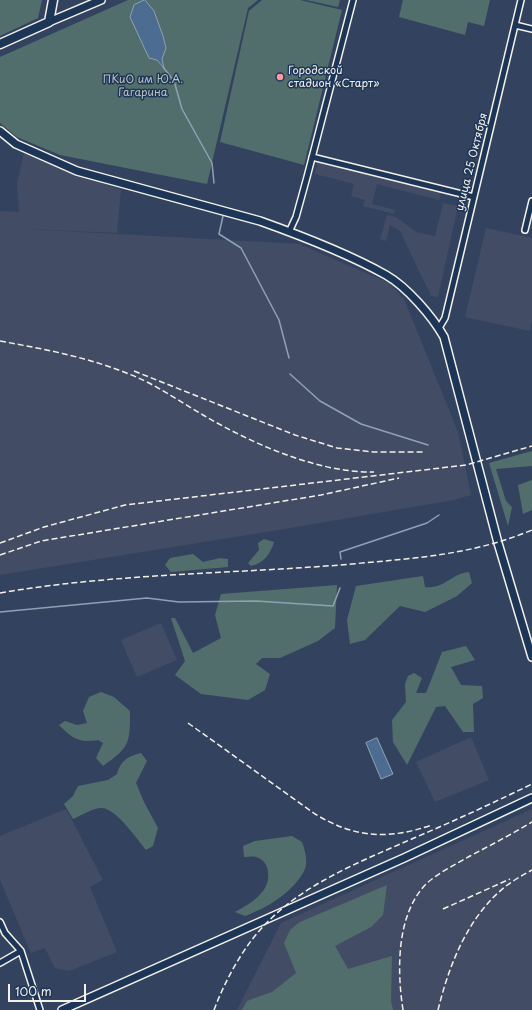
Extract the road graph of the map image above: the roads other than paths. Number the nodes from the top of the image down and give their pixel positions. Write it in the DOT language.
graph roads {
  1 [pos="53,0"];
  2 [pos="101,0"];
  3 [pos="353,0"];
  4 [pos="521,0"];
  5 [pos="49,22"];
  6 [pos="515,25"];
  7 [pos="532,29"];
  8 [pos="0,44"];
  9 [pos="0,131"];
  10 [pos="312,157"];
  11 [pos="474,197"];
  12 [pos="532,201"];
  13 [pos="525,230"];
  14 [pos="289,232"];
  15 [pos="439,328"];
  16 [pos="532,657"];
  17 [pos="532,798"];
  18 [pos="0,922"];
  19 [pos="21,951"];
  20 [pos="0,963"];
  21 [pos="40,1010"];
  22 [pos="62,1010"];
  1 -- 5 [label="main road"];
  2 -- 5 [label="street"];
  3 -- 10 [label="street"];
  4 -- 6 [label="street, улица 25 Октября"];
  5 -- 8 [label="main road"];
  6 -- 7 [label="street"];
  6 -- 11 [label="street, улица 25 Октября"];
  9 -- 14 [label="street"];
  10 -- 11 [label="street"];
  10 -- 14 [label="street"];
  11 -- 15 [label="street, улица 25 Октября"];
  12 -- 13 [label="street"];
  14 -- 15 [label="street"];
  15 -- 16 [label="street"];
  17 -- 22 [label="street"];
  18 -- 19 [label="street"];
  19 -- 20 [label="street"];
  19 -- 21 [label="street"];
}
